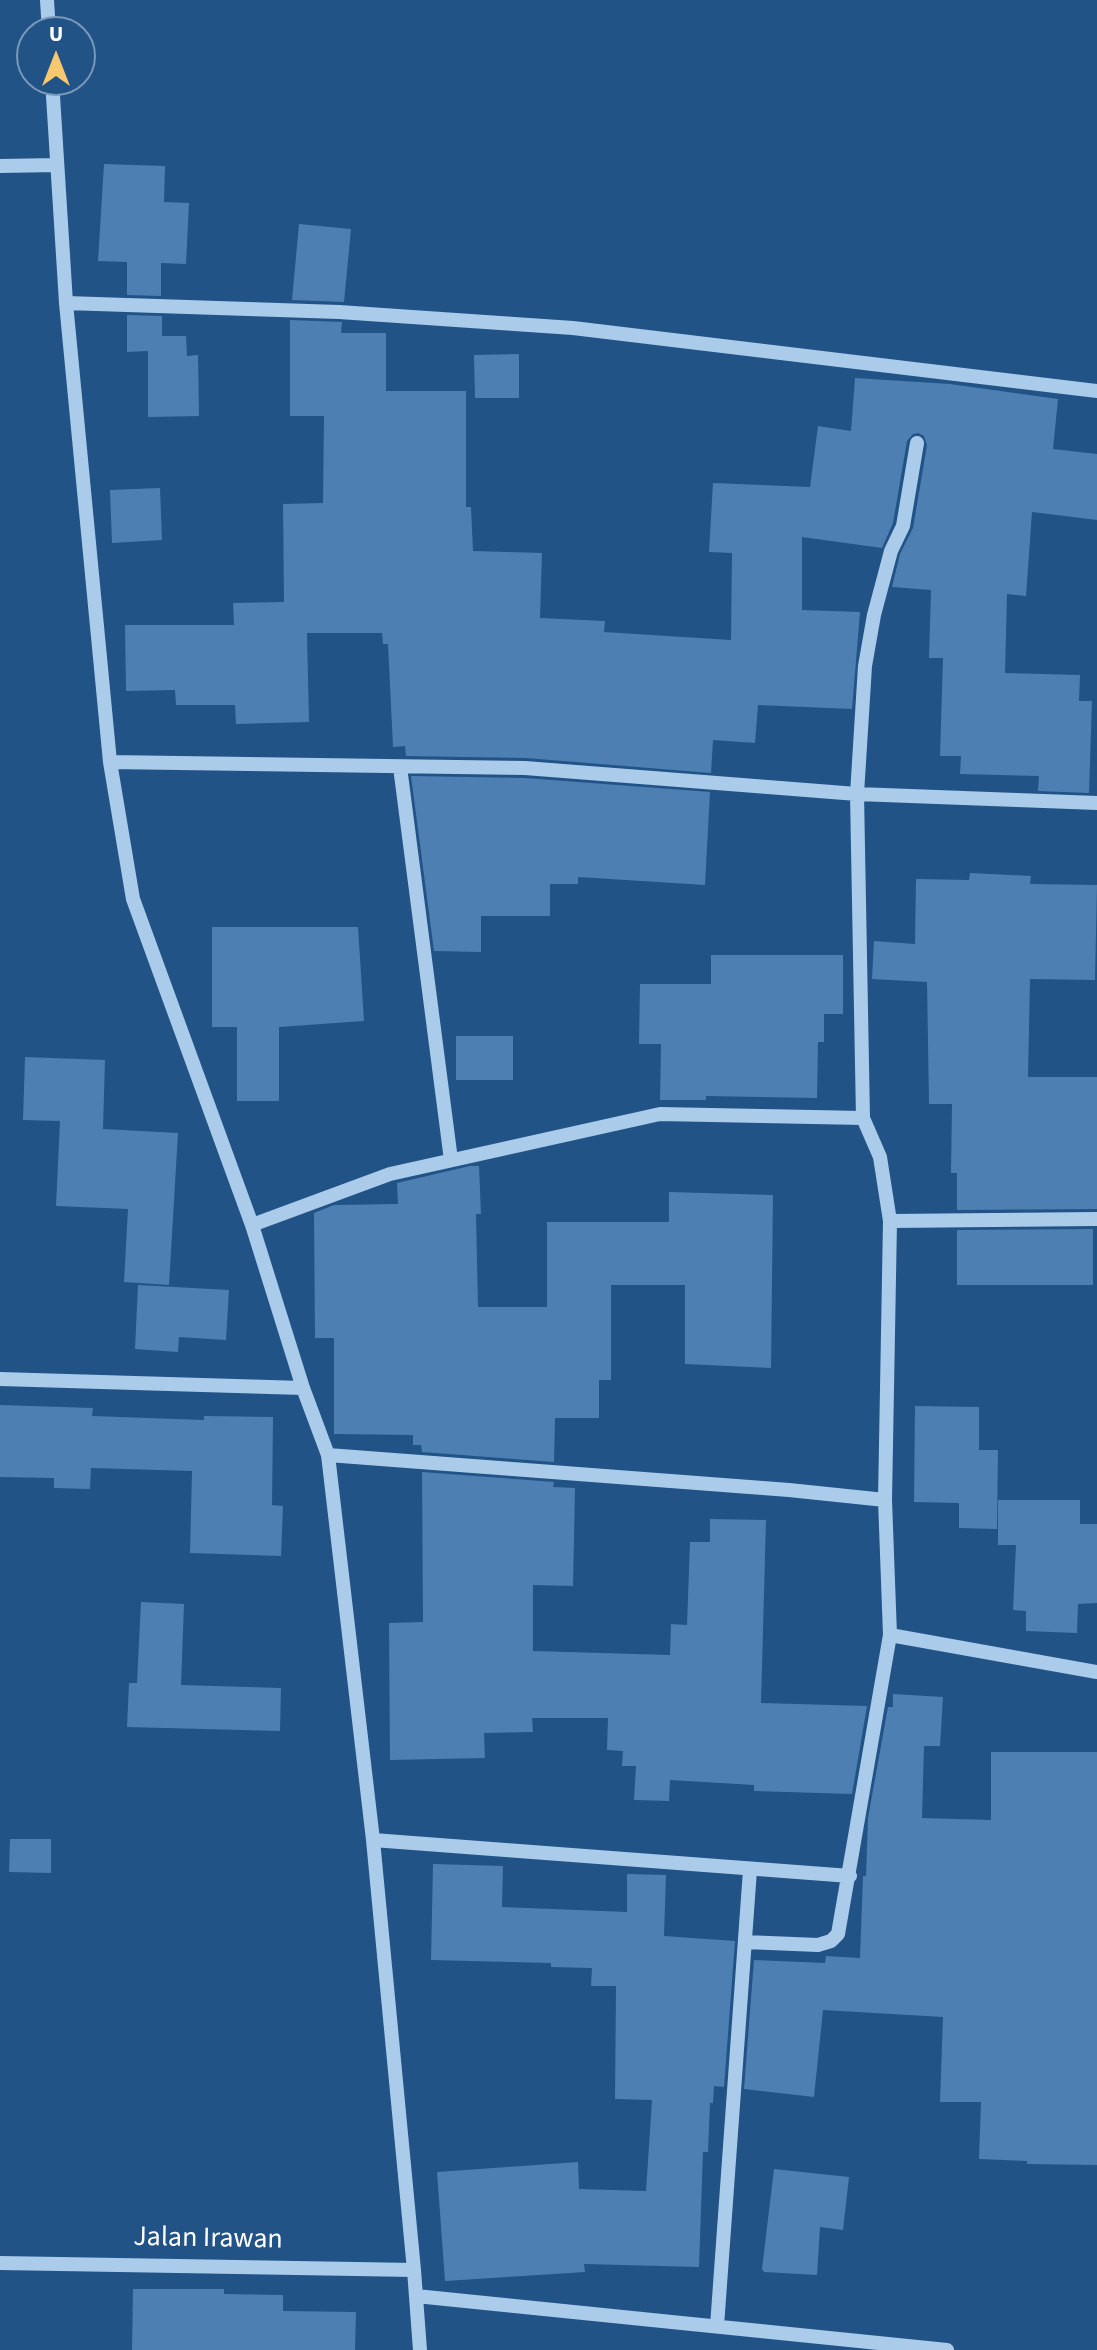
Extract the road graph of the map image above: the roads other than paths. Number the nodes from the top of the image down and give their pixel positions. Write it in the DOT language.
graph roads {
  1 [pos="53,96"];
  2 [pos="57,165"];
  3 [pos="0,166"];
  4 [pos="66,303"];
  5 [pos="1097,391"];
  6 [pos="917,443"];
  7 [pos="110,762"];
  8 [pos="400,767"];
  9 [pos="857,794"];
  10 [pos="1097,803"];
  11 [pos="863,1118"];
  12 [pos="451,1160"];
  13 [pos="1097,1219"];
  14 [pos="890,1221"];
  15 [pos="252,1225"];
  16 [pos="0,1379"];
  17 [pos="303,1388"];
  18 [pos="328,1455"];
  19 [pos="885,1500"];
  20 [pos="890,1635"];
  21 [pos="1097,1672"];
  22 [pos="373,1840"];
  23 [pos="750,1870"];
  24 [pos="850,1876"];
  25 [pos="745,1942"];
  26 [pos="0,2263"];
  27 [pos="414,2270"];
  28 [pos="416,2296"];
  29 [pos="717,2326"];
  30 [pos="420,2350"];
  31 [pos="947,2350"];
  1 -- 2 [label="street"];
  2 -- 3 [label="street"];
  2 -- 4 [label="street"];
  4 -- 5 [label="street"];
  4 -- 7 [label="street"];
  6 -- 9 [label="street"];
  7 -- 8 [label="street"];
  7 -- 15 [label="street"];
  8 -- 9 [label="street"];
  8 -- 12 [label="street"];
  9 -- 10 [label="street"];
  9 -- 11 [label="street"];
  11 -- 12 [label="street"];
  11 -- 14 [label="street"];
  12 -- 15 [label="street"];
  13 -- 14 [label="street"];
  14 -- 19 [label="street"];
  15 -- 17 [label="street"];
  16 -- 17 [label="street"];
  17 -- 18 [label="street"];
  18 -- 19 [label="street"];
  18 -- 22 [label="street"];
  19 -- 20 [label="street"];
  20 -- 21 [label="street"];
  20 -- 24 [label="street"];
  22 -- 23 [label="street"];
  22 -- 27 [label="street"];
  23 -- 24 [label="street"];
  23 -- 25 [label="street"];
  24 -- 25 [label="street"];
  25 -- 29 [label="street"];
  26 -- 27 [label="street, Jalan Irawan"];
  27 -- 28 [label="street"];
  28 -- 29 [label="street"];
  28 -- 30 [label="street"];
  29 -- 31 [label="street"];
}
